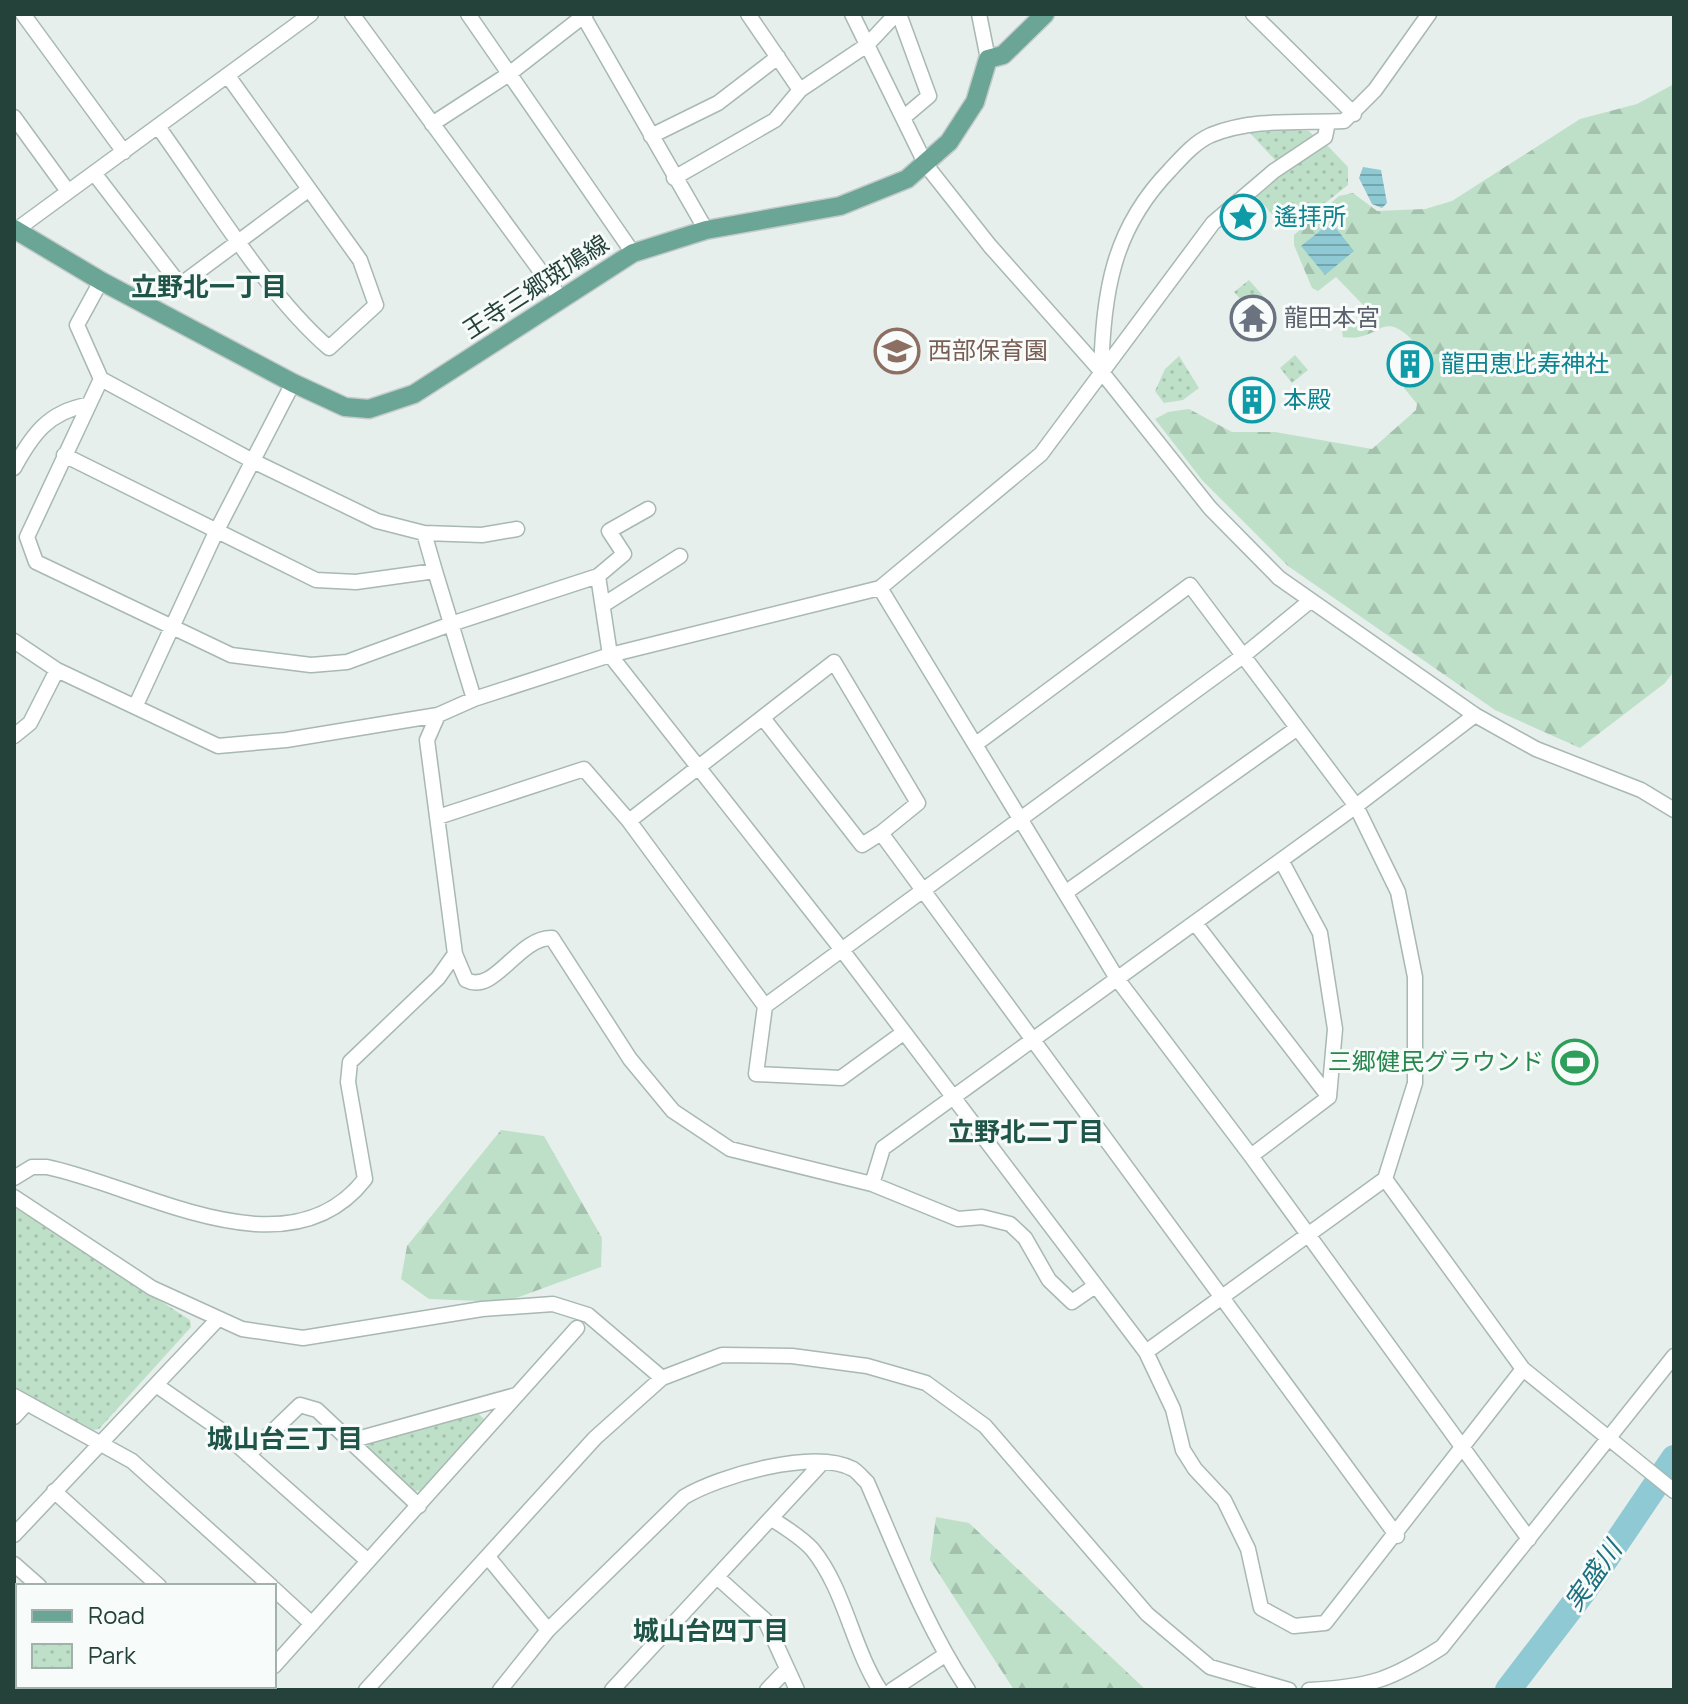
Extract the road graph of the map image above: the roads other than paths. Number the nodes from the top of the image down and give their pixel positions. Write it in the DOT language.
graph roads {
  1 [pos="23,14"];
  2 [pos="311,14"];
  3 [pos="352,14"];
  4 [pos="468,14"];
  5 [pos="748,14"];
  6 [pos="852,14"];
  7 [pos="898,14"];
  8 [pos="979,14"];
  9 [pos="1045,14"];
  10 [pos="1253,14"];
  11 [pos="1429,14"];
  12 [pos="584,15"];
  13 [pos="867,45"];
  14 [pos="778,57"];
  15 [pos="988,59"];
  16 [pos="509,74"];
  17 [pos="228,76"];
  18 [pos="800,90"];
  19 [pos="1354,114"];
  20 [pos="14,117"];
  21 [pos="903,118"];
  22 [pos="1328,122"];
  23 [pos="432,124"];
  24 [pos="159,128"];
  25 [pos="651,136"];
  26 [pos="124,152"];
  27 [pos="926,165"];
  28 [pos="94,173"];
  29 [pos="674,178"];
  30 [pos="67,190"];
  31 [pos="308,190"];
  32 [pos="15,230"];
  33 [pos="706,230"];
  34 [pos="240,242"];
  35 [pos="633,253"];
  36 [pos="101,281"];
  37 [pos="561,299"];
  38 [pos="1101,371"];
  39 [pos="101,379"];
  40 [pos="293,383"];
  41 [pos="87,405"];
  42 [pos="64,455"];
  43 [pos="253,461"];
  44 [pos="14,468"];
  45 [pos="648,509"];
  46 [pos="517,529"];
  47 [pos="216,532"];
  48 [pos="424,533"];
  49 [pos="680,556"];
  50 [pos="435,571"];
  51 [pos="598,576"];
  52 [pos="880,588"];
  53 [pos="1310,601"];
  54 [pos="603,605"];
  55 [pos="451,624"];
  56 [pos="173,627"];
  57 [pos="14,641"];
  58 [pos="610,655"];
  59 [pos="1243,656"];
  60 [pos="57,670"];
  61 [pos="474,699"];
  62 [pos="136,705"];
  63 [pos="438,715"];
  64 [pos="1475,715"];
  65 [pos="763,718"];
  66 [pos="1296,729"];
  67 [pos="14,736"];
  68 [pos="976,744"];
  69 [pos="698,770"];
  70 [pos="1356,806"];
  71 [pos="1674,810"];
  72 [pos="438,817"];
  73 [pos="1021,818"];
  74 [pos="629,821"];
  75 [pos="881,833"];
  76 [pos="1281,860"];
  77 [pos="922,891"];
  78 [pos="1065,893"];
  79 [pos="1195,923"];
  80 [pos="842,950"];
  81 [pos="455,954"];
  82 [pos="1118,980"];
  83 [pos="765,1006"];
  84 [pos="903,1033"];
  85 [pos="1035,1041"];
  86 [pos="1329,1097"];
  87 [pos="953,1099"];
  88 [pos="1251,1156"];
  89 [pos="14,1178"];
  90 [pos="1385,1179"];
  91 [pos="872,1184"];
  92 [pos="14,1197"];
  93 [pos="1309,1235"];
  94 [pos="1095,1286"];
  95 [pos="1223,1297"];
  96 [pos="218,1319"];
  97 [pos="577,1328"];
  98 [pos="1146,1352"];
  99 [pos="1674,1356"];
  100 [pos="1523,1369"];
  101 [pos="662,1378"];
  102 [pos="156,1385"];
  103 [pos="517,1394"];
  104 [pos="20,1399"];
  105 [pos="14,1417"];
  106 [pos="1609,1440"];
  107 [pos="350,1441"];
  108 [pos="99,1443"];
  109 [pos="1464,1447"];
  110 [pos="248,1455"];
  111 [pos="821,1464"];
  112 [pos="54,1491"];
  113 [pos="1674,1491"];
  114 [pos="419,1506"];
  115 [pos="772,1519"];
  116 [pos="14,1535"];
  117 [pos="1397,1536"];
  118 [pos="1529,1539"];
  119 [pos="488,1557"];
  120 [pos="368,1561"];
  121 [pos="14,1564"];
  122 [pos="717,1577"];
  123 [pos="37,1584"];
  124 [pos="157,1584"];
  125 [pos="270,1584"];
  126 [pos="276,1590"];
  127 [pos="312,1624"];
  128 [pos="548,1630"];
  129 [pos="945,1655"];
  130 [pos="276,1664"];
  131 [pos="787,1669"];
  132 [pos="366,1690"];
  133 [pos="500,1690"];
  134 [pos="612,1690"];
  135 [pos="767,1690"];
  136 [pos="797,1690"];
  137 [pos="880,1690"];
  138 [pos="892,1690"];
  139 [pos="968,1690"];
  140 [pos="1289,1690"];
  141 [pos="1309,1690"];
  1 -- 26 [label="street"];
  2 -- 17 [label="street"];
  3 -- 23 [label="street"];
  4 -- 16 [label="street"];
  5 -- 14 [label="street"];
  6 -- 13 [label="street"];
  7 -- 13 [label="street"];
  7 -- 21 [label="street"];
  8 -- 15 [label="street"];
  9 -- 15 [label="main road"];
  10 -- 19 [label="street"];
  11 -- 19 [label="street"];
  12 -- 16 [label="street"];
  12 -- 25 [label="street"];
  13 -- 18 [label="street"];
  13 -- 21 [label="street"];
  14 -- 18 [label="street"];
  14 -- 25 [label="street"];
  15 -- 27 [label="main road, 王寺三郷斑鳩線"];
  16 -- 23 [label="street"];
  16 -- 35 [label="street"];
  17 -- 24 [label="street"];
  17 -- 31 [label="street"];
  18 -- 29 [label="street"];
  19 -- 22 [label="street"];
  20 -- 30 [label="street"];
  21 -- 27 [label="street"];
  22 -- 38 [label="street"];
  22 -- 38 [label="street"];
  23 -- 37 [label="street"];
  24 -- 26 [label="street"];
  24 -- 34 [label="street"];
  25 -- 29 [label="street"];
  26 -- 28 [label="street"];
  27 -- 33 [label="main road, 王寺三郷斑鳩線"];
  27 -- 38 [label="street"];
  28 -- 30 [label="street"];
  28 -- 34 [label="street"];
  29 -- 33 [label="street"];
  30 -- 32 [label="street"];
  31 -- 34 [label="street"];
  31 -- 34 [label="street"];
  32 -- 36 [label="main road, 王寺三郷斑鳩線"];
  33 -- 35 [label="main road, 王寺三郷斑鳩線"];
  35 -- 37 [label="main road, 王寺三郷斑鳩線"];
  36 -- 39 [label="street"];
  36 -- 40 [label="main road, 王寺三郷斑鳩線"];
  37 -- 40 [label="main road, 王寺三郷斑鳩線"];
  38 -- 52 [label="street"];
  38 -- 53 [label="street"];
  39 -- 41 [label="street"];
  39 -- 43 [label="street"];
  40 -- 43 [label="street"];
  41 -- 42 [label="street"];
  41 -- 44 [label="street"];
  42 -- 47 [label="street"];
  42 -- 56 [label="street"];
  43 -- 47 [label="street"];
  43 -- 48 [label="street"];
  45 -- 51 [label="street"];
  46 -- 48 [label="street"];
  47 -- 50 [label="street"];
  47 -- 56 [label="street"];
  48 -- 50 [label="street"];
  49 -- 54 [label="street"];
  50 -- 55 [label="street"];
  51 -- 54 [label="street"];
  51 -- 55 [label="street"];
  52 -- 58 [label="street"];
  52 -- 68 [label="street"];
  53 -- 59 [label="street"];
  53 -- 64 [label="street"];
  54 -- 58 [label="street"];
  55 -- 56 [label="street"];
  55 -- 61 [label="street"];
  56 -- 62 [label="street"];
  57 -- 60 [label="street"];
  58 -- 61 [label="street"];
  58 -- 69 [label="street"];
  59 -- 66 [label="street"];
  59 -- 68 [label="street"];
  59 -- 73 [label="street"];
  60 -- 62 [label="street"];
  60 -- 67 [label="street"];
  61 -- 63 [label="street"];
  62 -- 63 [label="street"];
  63 -- 72 [label="street"];
  64 -- 70 [label="street"];
  64 -- 71 [label="street"];
  65 -- 69 [label="street"];
  65 -- 75 [label="street"];
  65 -- 75 [label="street"];
  66 -- 70 [label="street"];
  66 -- 78 [label="street"];
  68 -- 73 [label="street"];
  69 -- 74 [label="street"];
  69 -- 80 [label="street"];
  70 -- 76 [label="street"];
  70 -- 90 [label="street"];
  72 -- 74 [label="street"];
  72 -- 81 [label="street"];
  73 -- 77 [label="street"];
  73 -- 78 [label="street"];
  74 -- 83 [label="street"];
  75 -- 77 [label="street"];
  76 -- 79 [label="street"];
  76 -- 86 [label="street"];
  77 -- 80 [label="street"];
  77 -- 85 [label="street"];
  78 -- 82 [label="street"];
  79 -- 82 [label="street"];
  79 -- 86 [label="street"];
  80 -- 83 [label="street"];
  80 -- 84 [label="street"];
  81 -- 89 [label="street"];
  81 -- 91 [label="street"];
  82 -- 85 [label="street"];
  82 -- 88 [label="street"];
  83 -- 84 [label="street"];
  84 -- 87 [label="street"];
  85 -- 87 [label="street"];
  85 -- 95 [label="street"];
  86 -- 88 [label="street"];
  87 -- 91 [label="street"];
  87 -- 94 [label="street"];
  88 -- 93 [label="street"];
  90 -- 93 [label="street"];
  90 -- 100 [label="street"];
  91 -- 94 [label="street"];
  92 -- 96 [label="street"];
  93 -- 95 [label="street"];
  93 -- 109 [label="street"];
  94 -- 98 [label="street"];
  95 -- 98 [label="street"];
  95 -- 117 [label="street"];
  96 -- 101 [label="street"];
  96 -- 102 [label="street"];
  97 -- 103 [label="street"];
  98 -- 117 [label="street"];
  99 -- 106 [label="street"];
  100 -- 106 [label="street"];
  100 -- 109 [label="street"];
  101 -- 119 [label="street"];
  101 -- 140 [label="street"];
  102 -- 108 [label="street"];
  102 -- 110 [label="street"];
  103 -- 107 [label="street"];
  103 -- 114 [label="street"];
  104 -- 105 [label="street"];
  104 -- 108 [label="street"];
  106 -- 113 [label="street"];
  106 -- 118 [label="street"];
  107 -- 110 [label="street"];
  107 -- 114 [label="street"];
  108 -- 112 [label="street"];
  108 -- 125 [label="street"];
  109 -- 117 [label="street"];
  109 -- 118 [label="street"];
  110 -- 120 [label="street"];
  111 -- 115 [label="street"];
  111 -- 128 [label="street"];
  111 -- 129 [label="street"];
  112 -- 116 [label="street"];
  112 -- 124 [label="street"];
  114 -- 120 [label="street"];
  115 -- 122 [label="street"];
  115 -- 137 [label="street"];
  118 -- 141 [label="street"];
  119 -- 128 [label="street"];
  119 -- 132 [label="street"];
  120 -- 127 [label="street"];
  121 -- 123 [label="street"];
  122 -- 131 [label="street"];
  122 -- 134 [label="street"];
  126 -- 127 [label="street"];
  127 -- 130 [label="street"];
  128 -- 133 [label="street"];
  129 -- 138 [label="street"];
  129 -- 139 [label="street"];
  131 -- 135 [label="street"];
  131 -- 136 [label="street"];
}
